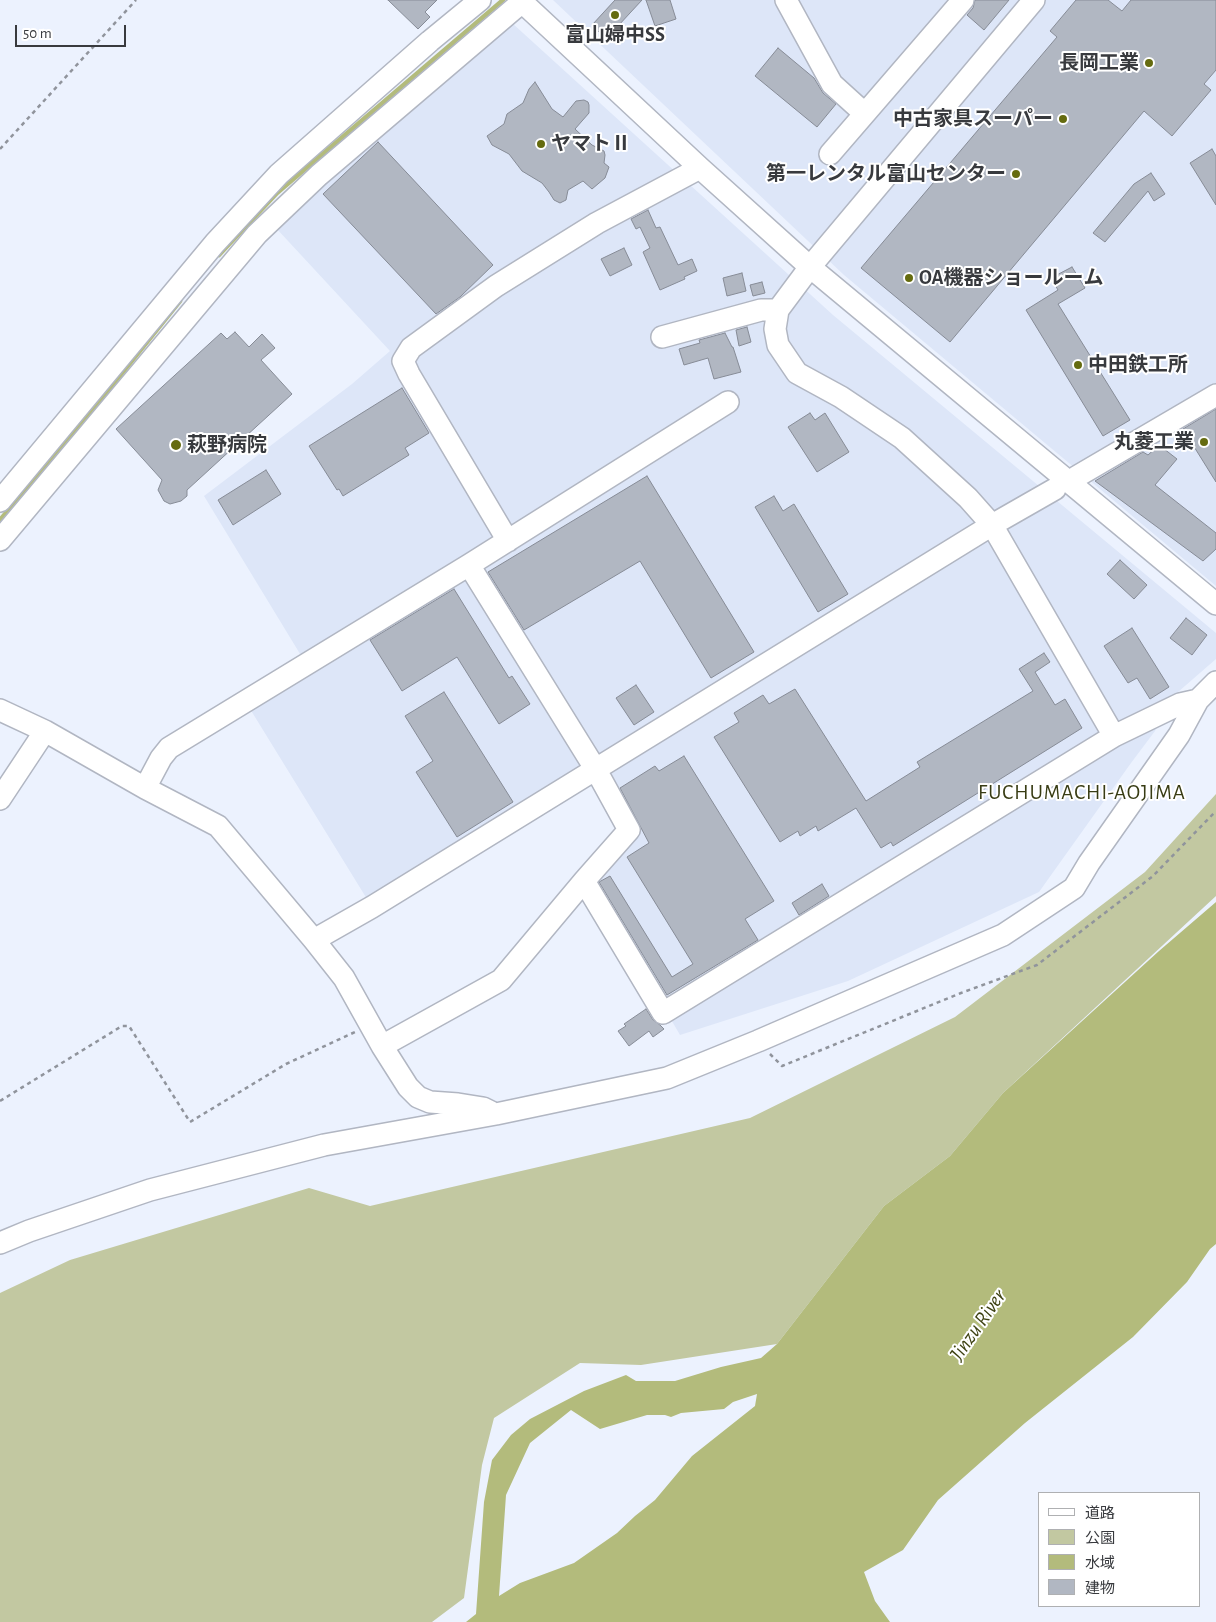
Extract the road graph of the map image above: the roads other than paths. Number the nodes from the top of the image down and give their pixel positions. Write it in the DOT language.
graph roads {
  1 [pos="480,0"];
  2 [pos="786,0"];
  3 [pos="963,0"];
  4 [pos="1034,0"];
  5 [pos="521,1"];
  6 [pos="864,113"];
  7 [pos="830,154"];
  8 [pos="700,168"];
  9 [pos="810,267"];
  10 [pos="778,310"];
  11 [pos="662,337"];
  12 [pos="1216,395"];
  13 [pos="728,402"];
  14 [pos="1076,477"];
  15 [pos="1055,489"];
  16 [pos="0,501"];
  17 [pos="992,526"];
  18 [pos="0,540"];
  19 [pos="508,541"];
  20 [pos="469,565"];
  21 [pos="1216,604"];
  22 [pos="1216,682"];
  23 [pos="1198,700"];
  24 [pos="0,710"];
  25 [pos="45,731"];
  26 [pos="1114,736"];
  27 [pos="596,770"];
  28 [pos="145,788"];
  29 [pos="0,799"];
  30 [pos="584,882"];
  31 [pos="314,940"];
  32 [pos="382,1046"];
  33 [pos="496,1114"];
  34 [pos="0,1243"];
  1 -- 16 [label="street"];
  2 -- 6 [label="street"];
  3 -- 6 [label="street"];
  4 -- 9 [label="street"];
  5 -- 8 [label="street"];
  5 -- 18 [label="street"];
  6 -- 7 [label="street"];
  8 -- 9 [label="street"];
  8 -- 19 [label="street"];
  9 -- 10 [label="street"];
  9 -- 21 [label="street"];
  10 -- 11 [label="street"];
  10 -- 17 [label="street"];
  12 -- 14 [label="street"];
  13 -- 19 [label="street"];
  15 -- 17 [label="street"];
  17 -- 26 [label="street"];
  17 -- 27 [label="street"];
  19 -- 20 [label="street"];
  20 -- 27 [label="street"];
  20 -- 28 [label="street"];
  22 -- 23 [label="street"];
  23 -- 26 [label="street"];
  23 -- 33 [label="street"];
  24 -- 25 [label="street"];
  25 -- 28 [label="street"];
  25 -- 29 [label="street"];
  26 -- 30 [label="street"];
  27 -- 30 [label="street"];
  27 -- 31 [label="street"];
  28 -- 31 [label="street"];
  30 -- 32 [label="street"];
  31 -- 32 [label="street"];
  32 -- 33 [label="street"];
  33 -- 34 [label="street"];
}
